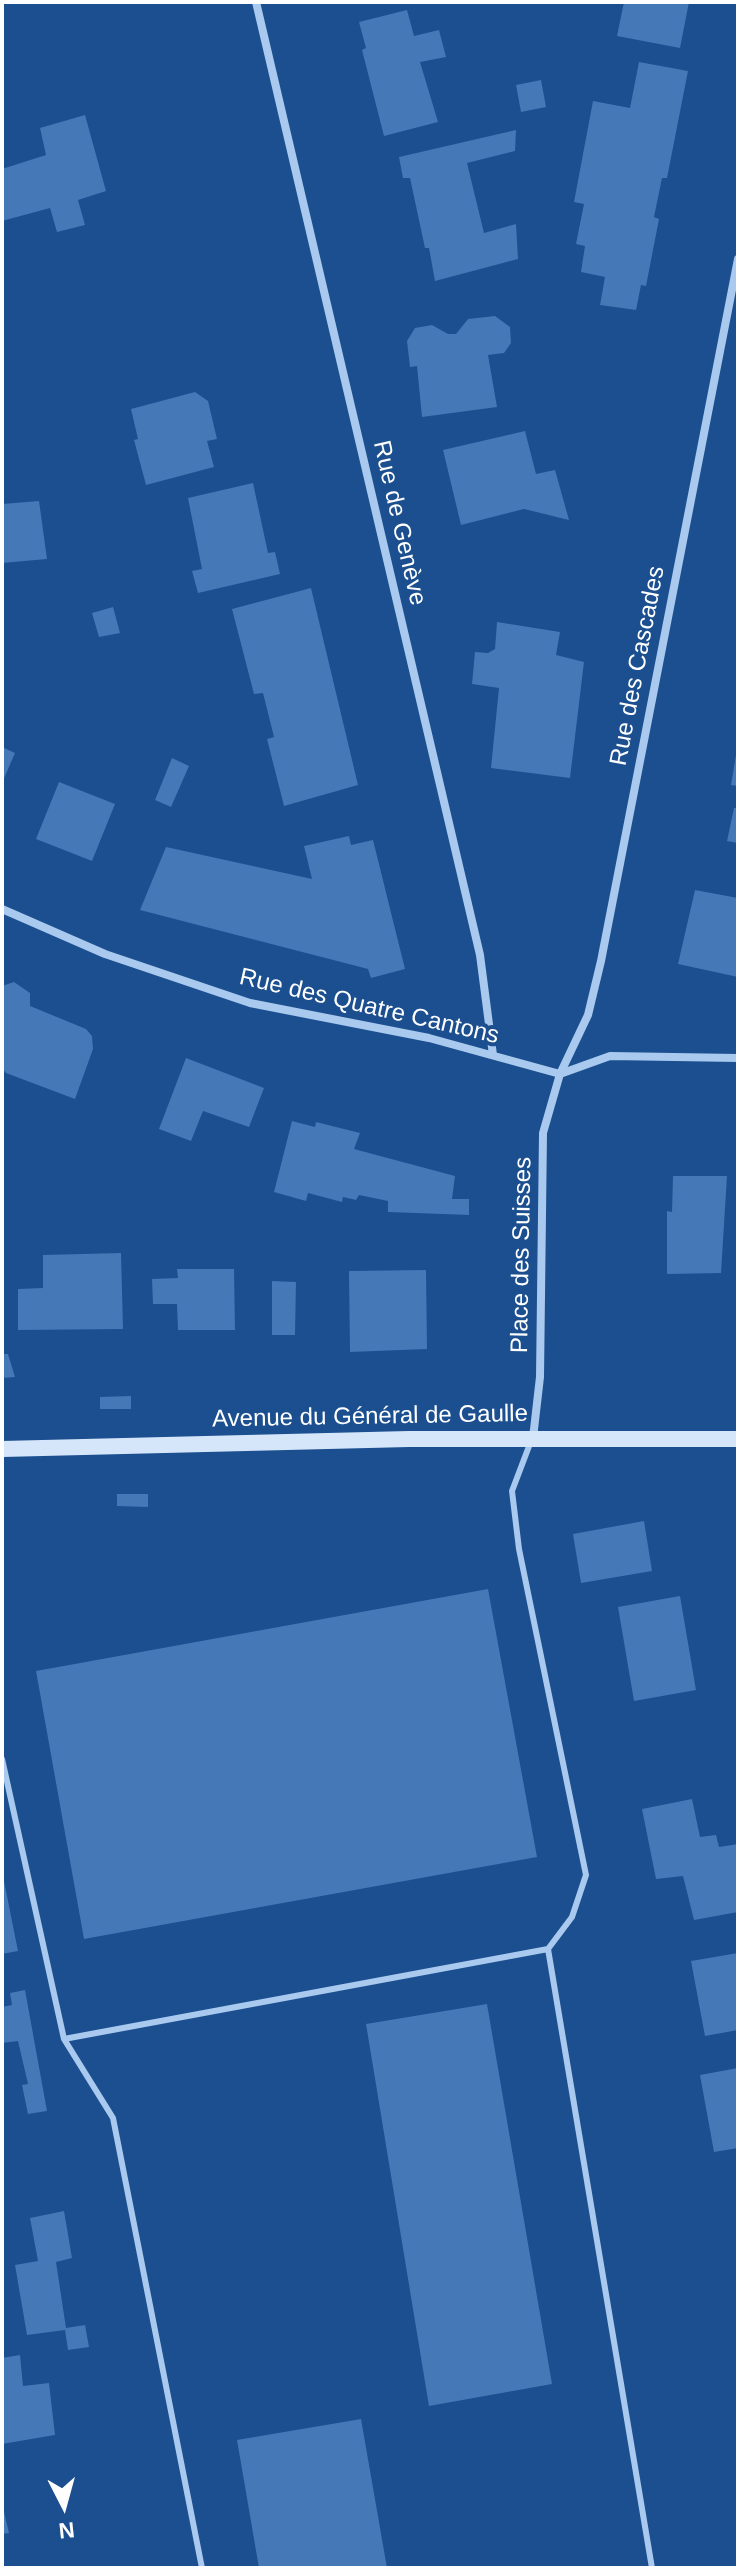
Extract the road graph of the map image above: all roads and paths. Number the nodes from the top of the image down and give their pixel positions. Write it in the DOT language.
graph roads {
  1 [pos="256,2"];
  2 [pos="738,259"];
  3 [pos="2,909"];
  4 [pos="493,1055"];
  5 [pos="738,1058"];
  6 [pos="560,1074"];
  7 [pos="533,1438"];
  8 [pos="738,1439"];
  9 [pos="2,1449"];
  10 [pos="2,1759"];
  11 [pos="548,1949"];
  12 [pos="64,2039"];
  13 [pos="202,2568"];
  14 [pos="652,2568"];
  1 -- 4 [label="street, Rue de Genève"];
  2 -- 6 [label="street, Rue des Cascades"];
  3 -- 4 [label="street, Rue des Quatre Cantons"];
  4 -- 6 [label="street, Rue des Quatre Cantons"];
  5 -- 6 [label="street"];
  6 -- 7 [label="street, Place des Suisses"];
  7 -- 8 [label="main road, Avenue du Général de Gaulle"];
  7 -- 9 [label="main road, Avenue du Général de Gaulle"];
  7 -- 11 [label="lane"];
  10 -- 12 [label="lane"];
  11 -- 12 [label="lane"];
  11 -- 14 [label="lane"];
  12 -- 13 [label="lane"];
}
